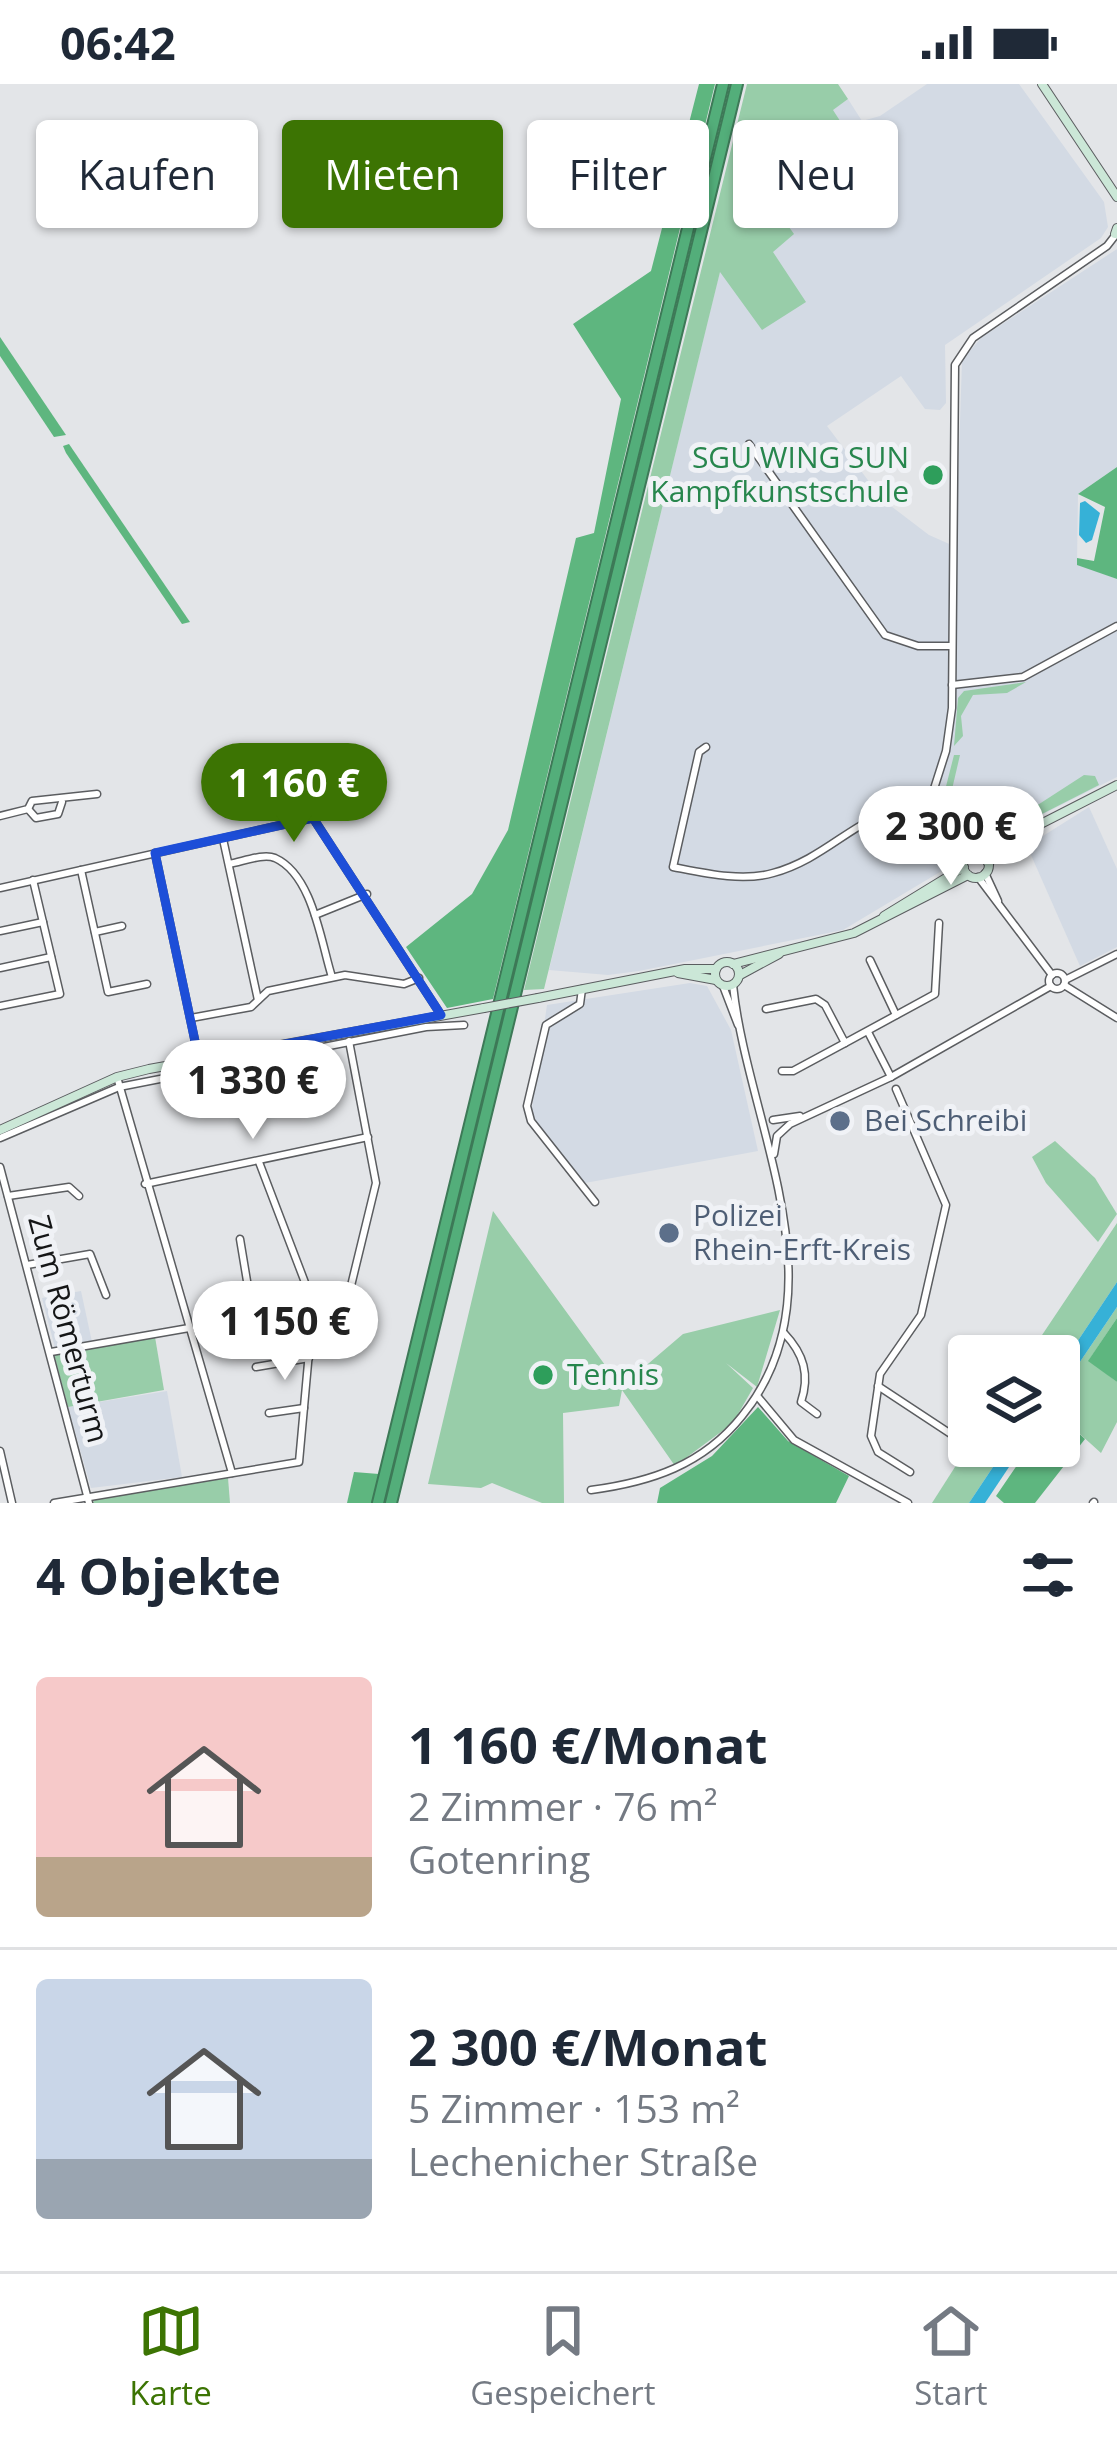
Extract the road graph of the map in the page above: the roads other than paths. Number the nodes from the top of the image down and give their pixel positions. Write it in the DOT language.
graph roads {
  1 [pos="723,84"];
  2 [pos="736,84"];
  3 [pos="1042,84"];
  4 [pos="1117,197"];
  5 [pos="1117,235"];
  6 [pos="748,444"];
  7 [pos="1117,626"];
  8 [pos="952,646"];
  9 [pos="952,685"];
  10 [pos="706,747"];
  11 [pos="1117,785"];
  12 [pos="97,794"];
  13 [pos="0,816"];
  14 [pos="925,817"];
  15 [pos="940,823"];
  16 [pos="223,838"];
  17 [pos="155,853"];
  18 [pos="982,856"];
  19 [pos="229,865"];
  20 [pos="81,870"];
  21 [pos="972,870"];
  22 [pos="33,880"];
  23 [pos="0,888"];
  24 [pos="367,894"];
  25 [pos="314,915"];
  26 [pos="44,922"];
  27 [pos="940,923"];
  28 [pos="122,926"];
  29 [pos="0,931"];
  30 [pos="95,932"];
  31 [pos="781,952"];
  32 [pos="1117,954"];
  33 [pos="51,956"];
  34 [pos="870,960"];
  35 [pos="733,964"];
  36 [pos="0,968"];
  37 [pos="1052,975"];
  38 [pos="332,977"];
  39 [pos="419,978"];
  40 [pos="725,979"];
  41 [pos="1064,983"];
  42 [pos="147,984"];
  43 [pos="1051,986"];
  44 [pos="582,989"];
  45 [pos="258,1000"];
  46 [pos="0,1007"];
  47 [pos="766,1010"];
  48 [pos="441,1015"];
  49 [pos="896,1015"];
  50 [pos="191,1018"];
  51 [pos="1117,1018"];
  52 [pos="464,1025"];
  53 [pos="868,1032"];
  54 [pos="349,1041"];
  55 [pos="845,1043"];
  56 [pos="200,1060"];
  57 [pos="782,1071"];
  58 [pos="118,1082"];
  59 [pos="894,1084"];
  60 [pos="804,1116"];
  61 [pos="773,1120"];
  62 [pos="0,1134"];
  63 [pos="368,1137"];
  64 [pos="260,1162"];
  65 [pos="772,1163"];
  66 [pos="0,1167"];
  67 [pos="145,1184"];
  68 [pos="8,1196"];
  69 [pos="79,1196"];
  70 [pos="595,1202"];
  71 [pos="240,1239"];
  72 [pos="27,1265"];
  73 [pos="350,1294"];
  74 [pos="106,1295"];
  75 [pos="307,1298"];
  76 [pos="316,1305"];
  77 [pos="189,1328"];
  78 [pos="784,1333"];
  79 [pos="345,1347"];
  80 [pos="49,1352"];
  81 [pos="309,1358"];
  82 [pos="256,1367"];
  83 [pos="878,1386"];
  84 [pos="758,1397"];
  85 [pos="304,1408"];
  86 [pos="269,1413"];
  87 [pos="817,1414"];
  88 [pos="948,1432"];
  89 [pos="0,1451"];
  90 [pos="910,1472"];
  91 [pos="232,1473"];
  92 [pos="4,1490"];
  93 [pos="591,1490"];
  94 [pos="88,1500"];
  95 [pos="12,1503"];
  96 [pos="54,1503"];
  97 [pos="378,1503"];
  98 [pos="391,1503"];
  99 [pos="908,1503"];
  1 -- 97 [label="highway"];
  2 -- 98 [label="highway"];
  3 -- 4 [label="street"];
  5 -- 8 [label="street"];
  6 -- 8 [label="street"];
  7 -- 9 [label="street"];
  8 -- 9 [label="street"];
  9 -- 14 [label="street"];
  10 -- 14 [label="street"];
  11 -- 18 [label="street"];
  12 -- 13 [label="street"];
  14 -- 15 [label="street"];
  15 -- 18 [label="street"];
  15 -- 21 [label="street"];
  16 -- 17 [label="street"];
  16 -- 19 [label="street"];
  16 -- 24 [label="street"];
  17 -- 20 [label="street"];
  17 -- 50 [label="street"];
  18 -- 21 [label="street"];
  18 -- 21 [label="street"];
  19 -- 25 [label="street"];
  19 -- 45 [label="street"];
  20 -- 22 [label="street"];
  20 -- 30 [label="street"];
  21 -- 31 [label="street"];
  21 -- 37 [label="street"];
  22 -- 23 [label="street"];
  22 -- 26 [label="street"];
  24 -- 25 [label="street"];
  24 -- 39 [label="street"];
  25 -- 38 [label="street"];
  26 -- 29 [label="street"];
  26 -- 33 [label="street"];
  27 -- 49 [label="street"];
  28 -- 30 [label="street"];
  30 -- 42 [label="street"];
  31 -- 35 [label="street"];
  31 -- 40 [label="street"];
  32 -- 41 [label="street"];
  33 -- 36 [label="street"];
  33 -- 46 [label="street"];
  34 -- 49 [label="street"];
  35 -- 40 [label="street"];
  35 -- 40 [label="street"];
  37 -- 41 [label="street"];
  37 -- 43 [label="street"];
  38 -- 39 [label="street"];
  38 -- 45 [label="street"];
  39 -- 48 [label="street"];
  40 -- 44 [label="street"];
  40 -- 65 [label="street"];
  41 -- 43 [label="street"];
  41 -- 51 [label="street"];
  43 -- 59 [label="street"];
  44 -- 48 [label="street, bridge"];
  44 -- 70 [label="street"];
  45 -- 50 [label="street"];
  47 -- 55 [label="street"];
  48 -- 56 [label="street"];
  49 -- 53 [label="street"];
  50 -- 56 [label="street"];
  52 -- 54 [label="street"];
  53 -- 55 [label="street"];
  53 -- 59 [label="street"];
  54 -- 58 [label="street"];
  54 -- 63 [label="street"];
  55 -- 57 [label="street"];
  56 -- 58 [label="street"];
  58 -- 62 [label="street"];
  58 -- 67 [label="street"];
  59 -- 60 [label="street"];
  59 -- 83 [label="street"];
  60 -- 61 [label="street"];
  60 -- 65 [label="street"];
  63 -- 64 [label="street"];
  63 -- 73 [label="street"];
  64 -- 67 [label="street"];
  64 -- 75 [label="street"];
  65 -- 78 [label="street"];
  66 -- 68 [label="street, Zum Römerturm"];
  67 -- 77 [label="street"];
  68 -- 69 [label="street"];
  68 -- 72 [label="street, Zum Römerturm"];
  71 -- 75 [label="street"];
  72 -- 74 [label="street"];
  72 -- 80 [label="street, Zum Römerturm"];
  73 -- 76 [label="street"];
  73 -- 79 [label="street"];
  75 -- 76 [label="street"];
  75 -- 76 [label="street"];
  76 -- 81 [label="street"];
  77 -- 80 [label="street"];
  77 -- 91 [label="street"];
  78 -- 84 [label="street"];
  78 -- 87 [label="street"];
  80 -- 94 [label="street, Zum Römerturm"];
  81 -- 82 [label="street"];
  81 -- 85 [label="street"];
  83 -- 88 [label="street"];
  83 -- 90 [label="street"];
  84 -- 93 [label="street"];
  84 -- 99 [label="street"];
  85 -- 86 [label="street"];
  85 -- 91 [label="street"];
  89 -- 92 [label="street"];
  91 -- 94 [label="street"];
  92 -- 95 [label="street"];
  94 -- 96 [label="street"];
}
